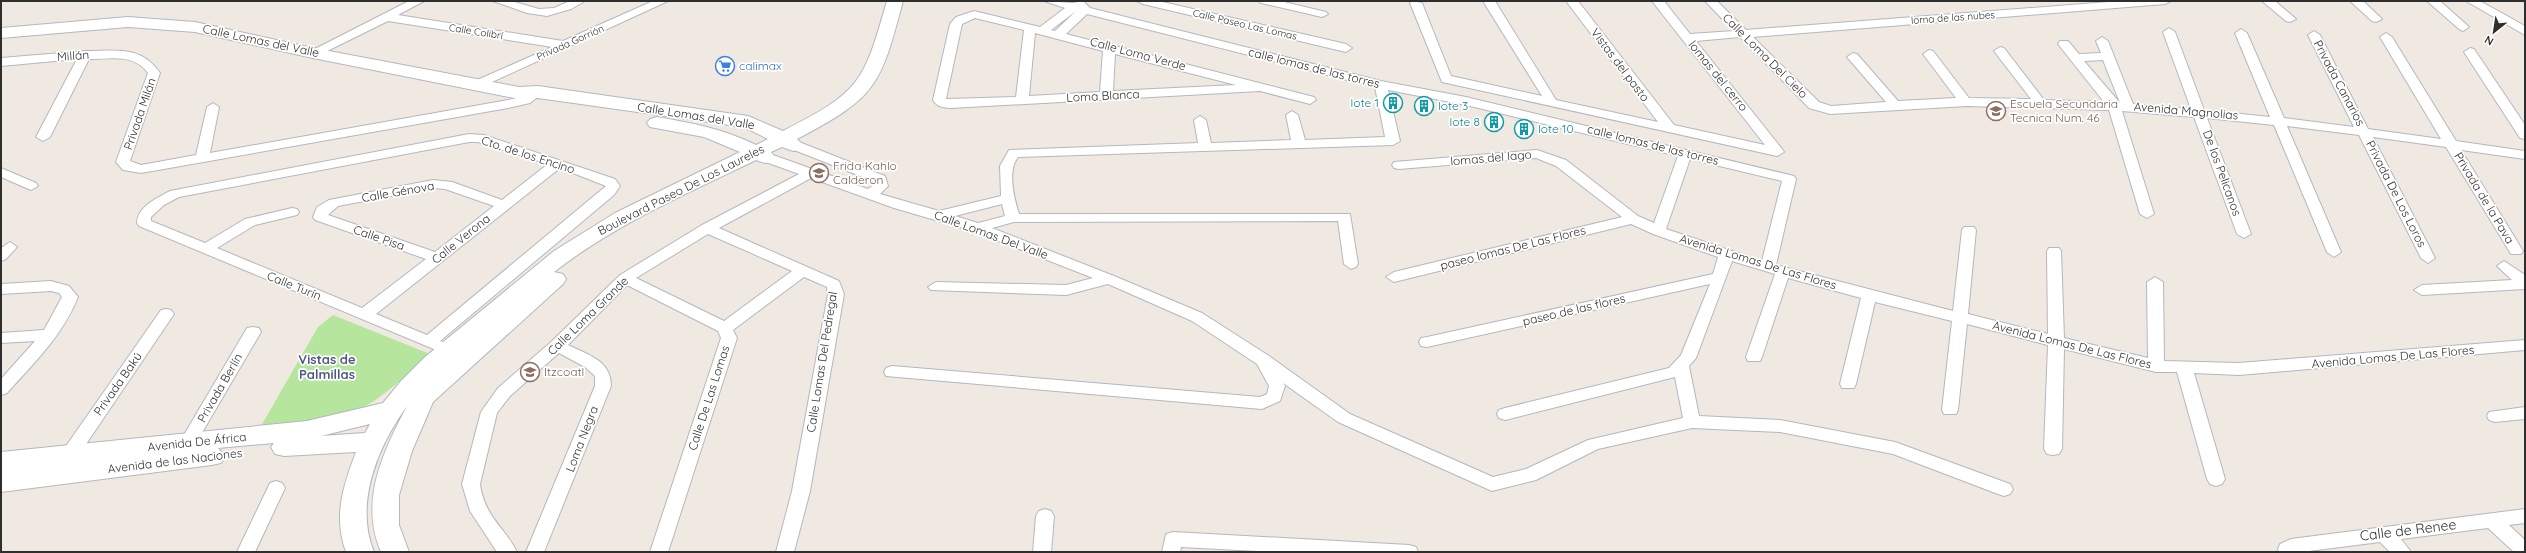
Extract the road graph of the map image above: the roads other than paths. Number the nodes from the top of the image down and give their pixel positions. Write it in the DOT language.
graph roads {
  1 [pos="418,1"];
  2 [pos="499,1"];
  3 [pos="579,1"];
  4 [pos="662,1"];
  5 [pos="895,1"];
  6 [pos="909,1"];
  7 [pos="1050,1"];
  8 [pos="1143,1"];
  9 [pos="1265,1"];
  10 [pos="1489,1"];
  11 [pos="1572,1"];
  12 [pos="1658,1"];
  13 [pos="1711,1"];
  14 [pos="2165,1"];
  15 [pos="2268,1"];
  16 [pos="2356,1"];
  17 [pos="2433,1"];
  18 [pos="2472,1"];
  19 [pos="1416,3"];
  20 [pos="1082,5"];
  21 [pos="1304,5"];
  22 [pos="1322,14"];
  23 [pos="387,17"];
  24 [pos="2290,19"];
  25 [pos="2376,19"];
  26 [pos="2462,26"];
  27 [pos="1030,27"];
  28 [pos="1044,30"];
  29 [pos="2525,31"];
  30 [pos="2169,32"];
  31 [pos="1,33"];
  32 [pos="2241,33"];
  33 [pos="1059,34"];
  34 [pos="1741,34"];
  35 [pos="2314,35"];
  36 [pos="2386,37"];
  37 [pos="1688,38"];
  38 [pos="2102,41"];
  39 [pos="2064,44"];
  40 [pos="564,45"];
  41 [pos="1109,46"];
  42 [pos="1346,48"];
  43 [pos="2000,51"];
  44 [pos="2470,52"];
  45 [pos="313,53"];
  46 [pos="1929,54"];
  47 [pos="85,55"];
  48 [pos="2107,56"];
  49 [pos="1853,57"];
  50 [pos="2077,58"];
  51 [pos="145,61"];
  52 [pos="1,62"];
  53 [pos="1446,79"];
  54 [pos="479,84"];
  55 [pos="1382,86"];
  56 [pos="1264,87"];
  57 [pos="528,95"];
  58 [pos="1106,96"];
  59 [pos="1440,96"];
  60 [pos="1022,100"];
  61 [pos="1310,100"];
  62 [pos="1551,101"];
  63 [pos="1965,102"];
  64 [pos="942,103"];
  65 [pos="2040,103"];
  66 [pos="1895,105"];
  67 [pos="2114,106"];
  68 [pos="2128,106"];
  69 [pos="214,107"];
  70 [pos="1821,108"];
  71 [pos="2200,112"];
  72 [pos="1292,115"];
  73 [pos="1200,120"];
  74 [pos="2280,120"];
  75 [pos="1654,125"];
  76 [pos="1669,128"];
  77 [pos="2364,131"];
  78 [pos="2525,135"];
  79 [pos="43,137"];
  80 [pos="788,143"];
  81 [pos="1299,144"];
  82 [pos="1648,144"];
  83 [pos="2453,144"];
  84 [pos="1205,146"];
  85 [pos="1778,152"];
  86 [pos="1686,153"];
  87 [pos="762,155"];
  88 [pos="2525,155"];
  89 [pos="202,158"];
  90 [pos="558,163"];
  91 [pos="1399,165"];
  92 [pos="1,172"];
  93 [pos="811,173"];
  94 [pos="31,186"];
  95 [pos="870,195"];
  96 [pos="1006,199"];
  97 [pos="504,205"];
  98 [pos="292,212"];
  99 [pos="2148,214"];
  100 [pos="939,215"];
  101 [pos="320,217"];
  102 [pos="1014,218"];
  103 [pos="1633,219"];
  104 [pos="142,220"];
  105 [pos="707,228"];
  106 [pos="978,228"];
  107 [pos="1969,230"];
  108 [pos="1658,231"];
  109 [pos="2244,234"];
  110 [pos="205,250"];
  111 [pos="2054,251"];
  112 [pos="2516,251"];
  113 [pos="2334,252"];
  114 [pos="1726,255"];
  115 [pos="437,258"];
  116 [pos="2428,258"];
  117 [pos="1351,264"];
  118 [pos="2504,266"];
  119 [pos="803,270"];
  120 [pos="1776,270"];
  121 [pos="1394,277"];
  122 [pos="1720,277"];
  123 [pos="625,278"];
  124 [pos="1110,279"];
  125 [pos="2155,282"];
  126 [pos="2525,284"];
  127 [pos="936,286"];
  128 [pos="1,289"];
  129 [pos="2422,290"];
  130 [pos="1869,295"];
  131 [pos="166,314"];
  132 [pos="364,315"];
  133 [pos="1960,318"];
  134 [pos="725,328"];
  135 [pos="253,332"];
  136 [pos="47,335"];
  137 [pos="1,338"];
  138 [pos="1427,342"];
  139 [pos="2056,342"];
  140 [pos="2525,345"];
  141 [pos="439,346"];
  142 [pos="557,346"];
  143 [pos="1754,357"];
  144 [pos="1263,360"];
  145 [pos="1681,365"];
  146 [pos="2156,366"];
  147 [pos="2184,368"];
  148 [pos="892,372"];
  149 [pos="1848,384"];
  150 [pos="1,389"];
  151 [pos="391,410"];
  152 [pos="1950,410"];
  153 [pos="2525,413"];
  154 [pos="1505,414"];
  155 [pos="2495,416"];
  156 [pos="1692,422"];
  157 [pos="373,442"];
  158 [pos="187,444"];
  159 [pos="2052,450"];
  160 [pos="70,454"];
  161 [pos="1,462"];
  162 [pos="2216,479"];
  163 [pos="1,482"];
  164 [pos="276,488"];
  165 [pos="2004,489"];
  166 [pos="1044,516"];
  167 [pos="2525,516"];
  168 [pos="2491,520"];
  169 [pos="2384,534"];
  170 [pos="2291,549"];
  171 [pos="2525,551"];
  172 [pos="246,552"];
  173 [pos="360,552"];
  174 [pos="395,552"];
  175 [pos="508,552"];
  176 [pos="535,552"];
  177 [pos="660,552"];
  178 [pos="785,552"];
  179 [pos="1042,552"];
  180 [pos="1171,552"];
  181 [pos="1408,552"];
  182 [pos="2402,552"];
  1 -- 23 [label="street"];
  2 -- 3 [label="street"];
  4 -- 40 [label="street, Privada Gorrión"];
  5 -- 80 [label="street, Boulevard Paseo De Los Laureles"];
  6 -- 80 [label="street, Boulevard Paseo De Los Laureles"];
  7 -- 20 [label="street"];
  8 -- 42 [label="street, Calle Paseo Las Lomas"];
  9 -- 21 [label="street"];
  10 -- 62 [label="street"];
  11 -- 76 [label="street, Vistas del pasto"];
  12 -- 37 [label="street, lomas del cerro"];
  13 -- 34 [label="street, Calle Loma Del Cielo"];
  14 -- 34 [label="street, loma de las nubes"];
  15 -- 24 [label="street"];
  16 -- 25 [label="street"];
  17 -- 26 [label="street"];
  18 -- 29 [label="street"];
  19 -- 53 [label="street"];
  20 -- 28 [label="street"];
  20 -- 33 [label="street"];
  20 -- 55 [label="street, calle lomas de las torres"];
  21 -- 22 [label="street"];
  23 -- 40 [label="street, Calle Colibrí"];
  23 -- 45 [label="street"];
  27 -- 28 [label="street, Calle Loma Verde"];
  27 -- 60 [label="street"];
  27 -- 64 [label="street, Calle Loma Verde"];
  28 -- 33 [label="street, Calle Loma Verde"];
  30 -- 71 [label="street, De los Pelicanos"];
  31 -- 45 [label="street, Calle Lomas del Valle"];
  32 -- 74 [label="street"];
  33 -- 41 [label="street, Calle Loma Verde"];
  34 -- 37 [label="street, loma de las nubes"];
  34 -- 70 [label="street, Calle Loma Del Cielo"];
  35 -- 77 [label="street, Privada Canarios"];
  36 -- 83 [label="street, Privada de la Pava"];
  37 -- 85 [label="street, lomas del cerro"];
  38 -- 48 [label="street"];
  39 -- 50 [label="street"];
  40 -- 54 [label="street, Privada Gorrión"];
  41 -- 56 [label="street, Calle Loma Verde"];
  41 -- 58 [label="street"];
  43 -- 65 [label="street"];
  44 -- 78 [label="street"];
  45 -- 54 [label="street, Calle Lomas del Valle"];
  46 -- 63 [label="street"];
  47 -- 51 [label="street, Millán"];
  47 -- 52 [label="street, Millán"];
  47 -- 79 [label="street"];
  48 -- 50 [label="street"];
  48 -- 68 [label="street"];
  49 -- 66 [label="street"];
  50 -- 67 [label="street"];
  51 -- 89 [label="street, Privada Milán"];
  53 -- 59 [label="street"];
  53 -- 62 [label="street, calle lomas de las torres"];
  54 -- 57 [label="street, Calle Lomas del Valle"];
  55 -- 59 [label="street, calle lomas de las torres"];
  55 -- 81 [label="street"];
  56 -- 58 [label="street, Loma Blanca"];
  56 -- 61 [label="street, Calle Loma Verde"];
  57 -- 80 [label="street, Calle Lomas del Valle"];
  57 -- 87 [label="street, Calle Lomas del Valle"];
  57 -- 89 [label="street"];
  58 -- 60 [label="street, Loma Blanca"];
  59 -- 82 [label="street, calle lomas de las torres"];
  60 -- 64 [label="street, Loma Blanca"];
  62 -- 75 [label="street, calle lomas de las torres"];
  63 -- 65 [label="street, Avenida Magnolias"];
  63 -- 66 [label="street, Avenida Magnolias"];
  65 -- 67 [label="street, Avenida Magnolias"];
  66 -- 70 [label="street, Avenida Magnolias"];
  67 -- 68 [label="street, Avenida Magnolias"];
  67 -- 99 [label="street"];
  68 -- 71 [label="street, Avenida Magnolias"];
  69 -- 89 [label="street"];
  71 -- 74 [label="street, Avenida Magnolias"];
  71 -- 109 [label="street, De los Pelicanos"];
  72 -- 81 [label="street"];
  73 -- 84 [label="street"];
  74 -- 77 [label="street, Avenida Magnolias"];
  74 -- 113 [label="street"];
  75 -- 76 [label="street, calle lomas de las torres"];
  75 -- 82 [label="street"];
  76 -- 85 [label="street, calle lomas de las torres"];
  77 -- 83 [label="street, Avenida Magnolias"];
  77 -- 116 [label="street, Privada De Los Loros"];
  80 -- 87 [label="street, Boulevard Paseo De Los Laureles"];
  80 -- 95 [label="street, Calle Lomas del Valle"];
  81 -- 84 [label="street"];
  82 -- 86 [label="street, calle lomas de las torres"];
  83 -- 88 [label="street, Avenida Magnolias"];
  83 -- 112 [label="street, Privada de la Pava"];
  84 -- 96 [label="street"];
  86 -- 108 [label="street"];
  86 -- 120 [label="street, calle lomas de las torres"];
  87 -- 93 [label="street, Calle Lomas del Valle"];
  87 -- 141 [label="street, Boulevard Paseo De Los Laureles"];
  87 -- 174 [label="street, Boulevard Paseo De Los Laureles"];
  90 -- 97 [label="street, Calle Verona"];
  90 -- 104 [label="street, Cto. de los Encino"];
  90 -- 141 [label="street, Cto. de los Encino"];
  91 -- 103 [label="street, lomas del lago"];
  92 -- 94 [label="street"];
  93 -- 95 [label="street, Calle Lomas del Valle"];
  93 -- 105 [label="street, Calle Loma Grande"];
  95 -- 100 [label="street, Calle Lomas Del Valle"];
  96 -- 100 [label="street"];
  96 -- 102 [label="street"];
  97 -- 101 [label="street, Calle Génova"];
  97 -- 115 [label="street, Calle Verona"];
  98 -- 110 [label="street"];
  100 -- 106 [label="street, Calle Lomas Del Valle"];
  101 -- 115 [label="street, Calle Pisa"];
  102 -- 106 [label="street"];
  102 -- 117 [label="street"];
  103 -- 108 [label="street, Avenida Lomas De Las Flores"];
  103 -- 121 [label="street, paseo lomas De Las Flores"];
  104 -- 110 [label="street, Calle Turín"];
  105 -- 119 [label="street, Calle Lomas Del Pedregal"];
  105 -- 123 [label="street, Calle Loma Grande"];
  106 -- 124 [label="street, Calle Lomas Del Valle"];
  107 -- 133 [label="street"];
  108 -- 114 [label="street, Avenida Lomas De Las Flores"];
  110 -- 132 [label="street, Calle Turín"];
  111 -- 139 [label="street"];
  114 -- 120 [label="street, Avenida Lomas De Las Flores"];
  114 -- 122 [label="street"];
  115 -- 132 [label="street, Calle Verona"];
  118 -- 126 [label="street"];
  119 -- 134 [label="street"];
  119 -- 178 [label="street, Calle Lomas Del Pedregal"];
  120 -- 130 [label="street, Avenida Lomas De Las Flores"];
  120 -- 143 [label="street"];
  122 -- 138 [label="street, paseo de las flores"];
  122 -- 145 [label="street"];
  123 -- 134 [label="street, Calle De Las Lomas"];
  123 -- 142 [label="street, Calle Loma Grande"];
  124 -- 127 [label="street"];
  124 -- 144 [label="street, Calle Lomas Del Valle"];
  125 -- 146 [label="street"];
  126 -- 129 [label="street"];
  128 -- 136 [label="street"];
  130 -- 133 [label="street, Avenida Lomas De Las Flores"];
  130 -- 149 [label="street"];
  131 -- 160 [label="street, Privada Bakú"];
  132 -- 141 [label="street, Calle Turín"];
  133 -- 139 [label="street, Avenida Lomas De Las Flores"];
  133 -- 152 [label="street"];
  134 -- 177 [label="street, Calle De Las Lomas"];
  135 -- 158 [label="street, Privada Berlín"];
  136 -- 137 [label="street"];
  136 -- 150 [label="street"];
  139 -- 146 [label="street, Avenida Lomas De Las Flores"];
  139 -- 159 [label="street"];
  140 -- 147 [label="street, Avenida Lomas De Las Flores"];
  141 -- 151 [label="street, Boulevard Paseo De Los Laureles"];
  142 -- 175 [label="street, Calle Loma Grande"];
  142 -- 176 [label="street, Loma Negra"];
  144 -- 148 [label="street"];
  144 -- 156 [label="street, Calle Lomas Del Valle"];
  145 -- 154 [label="street"];
  145 -- 156 [label="street"];
  146 -- 147 [label="street, Avenida Lomas De Las Flores"];
  147 -- 162 [label="street"];
  151 -- 157 [label="street, Boulevard Paseo De Los Laureles"];
  151 -- 158 [label="street, Avenida De África"];
  153 -- 155 [label="street"];
  156 -- 165 [label="street, Calle Lomas Del Valle"];
  157 -- 163 [label="street, Avenida de las Naciones"];
  157 -- 173 [label="street, Boulevard Paseo De Los Laureles"];
  158 -- 160 [label="street, Avenida De África"];
  160 -- 161 [label="street, Avenida De África"];
  164 -- 172 [label="street"];
  166 -- 179 [label="street"];
  167 -- 168 [label="street, Calle de Renee"];
  168 -- 169 [label="street, Calle de Renee"];
  168 -- 171 [label="street"];
  169 -- 170 [label="street, Calle de Renee"];
  169 -- 182 [label="street"];
  180 -- 181 [label="street"];
}
